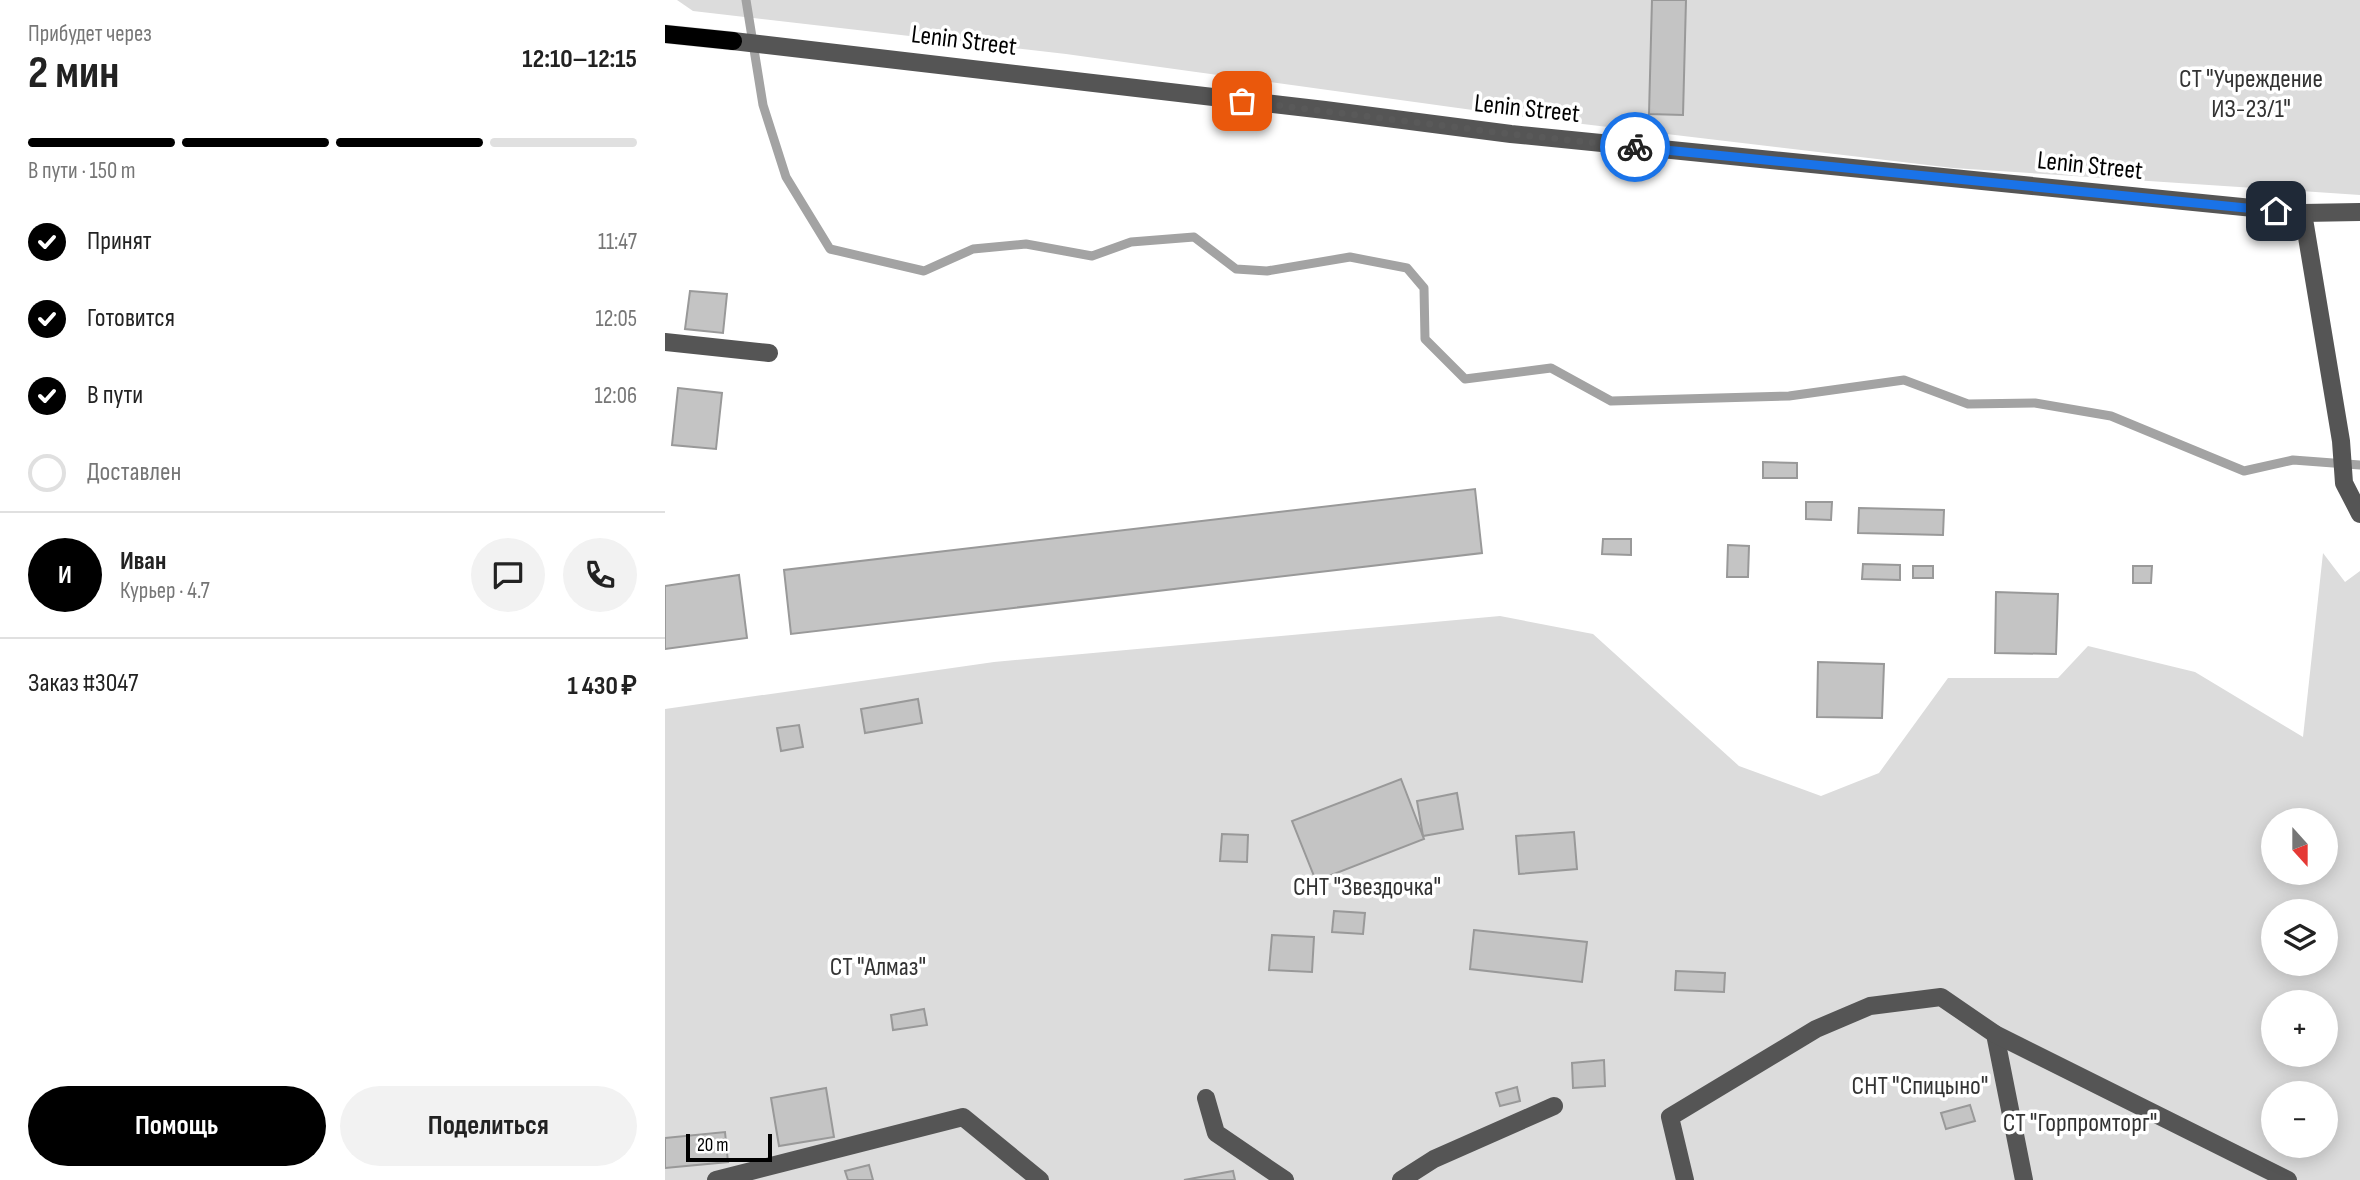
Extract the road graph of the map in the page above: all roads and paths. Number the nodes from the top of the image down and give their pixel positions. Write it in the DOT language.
graph roads {
  1 [pos="665,34"];
  2 [pos="733,41"];
  3 [pos="2360,212"];
  4 [pos="2303,213"];
  5 [pos="665,342"];
  6 [pos="769,353"];
  7 [pos="2360,514"];
  8 [pos="1995,1034"];
  9 [pos="1206,1098"];
  10 [pos="1554,1106"];
  11 [pos="716,1180"];
  12 [pos="1039,1180"];
  13 [pos="1285,1180"];
  14 [pos="1401,1180"];
  15 [pos="1685,1180"];
  16 [pos="2024,1180"];
  17 [pos="2288,1180"];
  1 -- 2 [label="main road"];
  2 -- 4 [label="street, Lenin Street"];
  3 -- 4 [label="street, Lenin Street"];
  4 -- 7 [label="street"];
  5 -- 6 [label="street"];
  8 -- 15 [label="street"];
  8 -- 16 [label="street"];
  8 -- 17 [label="street"];
  9 -- 13 [label="street"];
  10 -- 14 [label="street"];
  11 -- 12 [label="street"];
}
